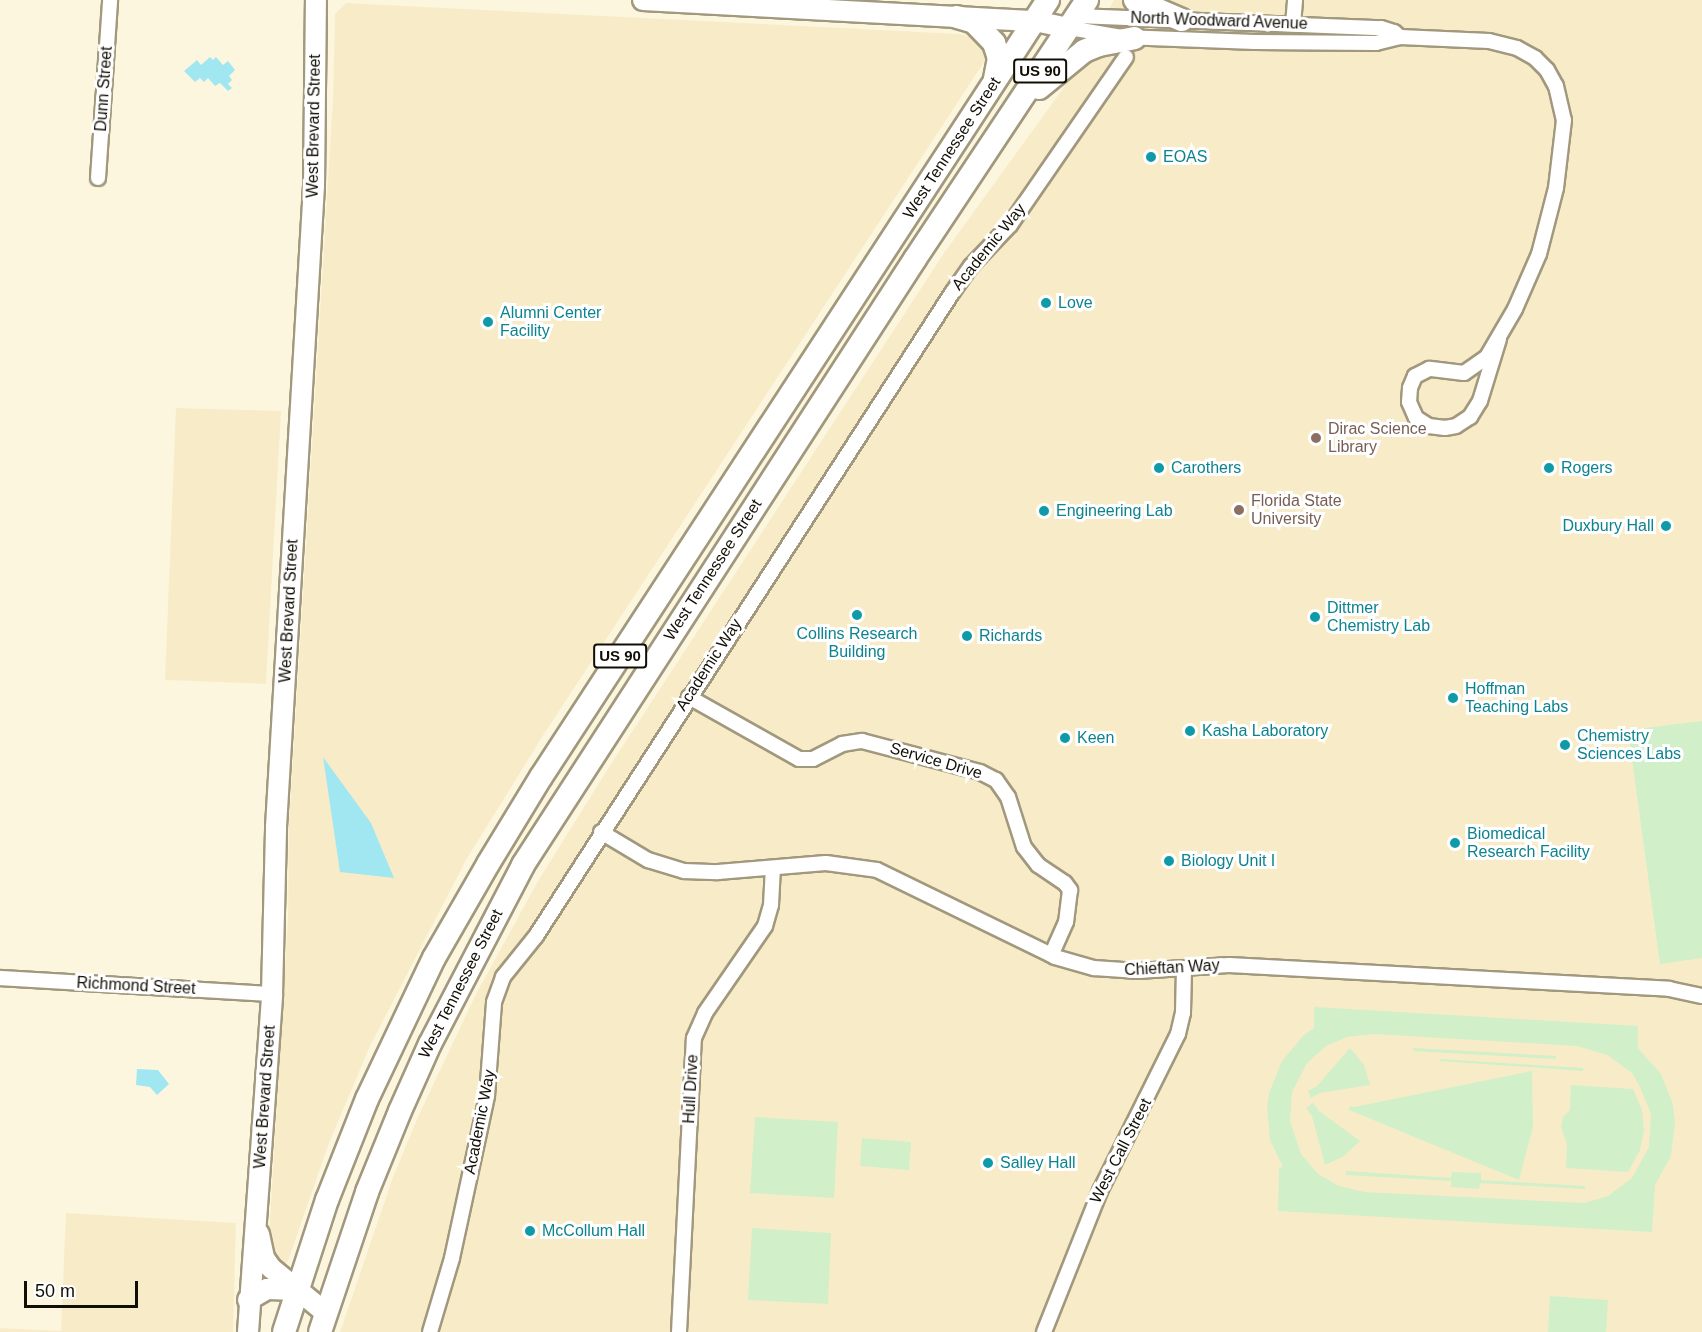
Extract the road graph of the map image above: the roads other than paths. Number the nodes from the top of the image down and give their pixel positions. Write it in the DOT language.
graph roads {
  1 [pos="110,0"];
  2 [pos="316,0"];
  3 [pos="643,0"];
  4 [pos="1048,0"];
  5 [pos="1135,0"];
  6 [pos="1295,0"];
  7 [pos="785,4"];
  8 [pos="1078,14"];
  9 [pos="957,17"];
  10 [pos="1182,20"];
  11 [pos="1035,21"];
  12 [pos="1293,24"];
  13 [pos="1400,37"];
  14 [pos="1130,48"];
  15 [pos="991,88"];
  16 [pos="1012,114"];
  17 [pos="98,177"];
  18 [pos="1500,339"];
  19 [pos="689,697"];
  20 [pos="601,832"];
  21 [pos="772,868"];
  22 [pos="1051,955"];
  23 [pos="1184,968"];
  24 [pos="0,978"];
  25 [pos="272,994"];
  26 [pos="1702,996"];
  27 [pos="258,1222"];
  28 [pos="297,1290"];
  29 [pos="249,1300"];
  30 [pos="323,1323"];
  31 [pos="248,1332"];
  32 [pos="284,1332"];
  33 [pos="430,1332"];
  34 [pos="679,1332"];
  35 [pos="1044,1332"];
  1 -- 17 [label="street, Dunn Street"];
  2 -- 25 [label="street, West Brevard Street"];
  3 -- 7 [label="street, North Woodward Avenue"];
  4 -- 11 [label="main road, West Tennessee Street / US 90"];
  5 -- 10 [label="main road"];
  6 -- 12 [label="street"];
  7 -- 9 [label="street, North Woodward Avenue"];
  8 -- 10 [label="street, North Woodward Avenue"];
  8 -- 11 [label="street, North Woodward Avenue"];
  8 -- 14 [label="street, North Woodward Avenue"];
  8 -- 16 [label="main road, West Tennessee Street / US 90"];
  9 -- 11 [label="street, North Woodward Avenue"];
  9 -- 15 [label="main road"];
  10 -- 12 [label="street, North Woodward Avenue"];
  11 -- 15 [label="main road, West Tennessee Street / US 90"];
  12 -- 13 [label="street, North Woodward Avenue"];
  13 -- 14 [label="street, North Woodward Avenue"];
  13 -- 18 [label="street, North Woodward Avenue"];
  14 -- 16 [label="main road"];
  14 -- 19 [label="street, Academic Way"];
  15 -- 28 [label="main road, West Tennessee Street / US 90"];
  16 -- 30 [label="main road, West Tennessee Street / US 90"];
  18 -- 18 [label="street, North Woodward Avenue"];
  19 -- 20 [label="street, Academic Way"];
  19 -- 22 [label="street, Service Drive"];
  20 -- 21 [label="street, Chieftan Way"];
  20 -- 33 [label="street, Academic Way"];
  21 -- 22 [label="street, Chieftan Way"];
  21 -- 34 [label="street, Hull Drive"];
  22 -- 23 [label="street, Chieftan Way"];
  23 -- 26 [label="street, Chieftan Way"];
  23 -- 35 [label="street, West Call Street"];
  24 -- 25 [label="street, Richmond Street"];
  25 -- 27 [label="street, West Brevard Street"];
  27 -- 28 [label="street, West Brevard Street"];
  27 -- 29 [label="street, West Brevard Street"];
  28 -- 29 [label="street"];
  28 -- 30 [label="street, West Brevard Street"];
  28 -- 32 [label="main road, West Tennessee Street / US 90"];
  29 -- 31 [label="street, West Brevard Street"];
}
